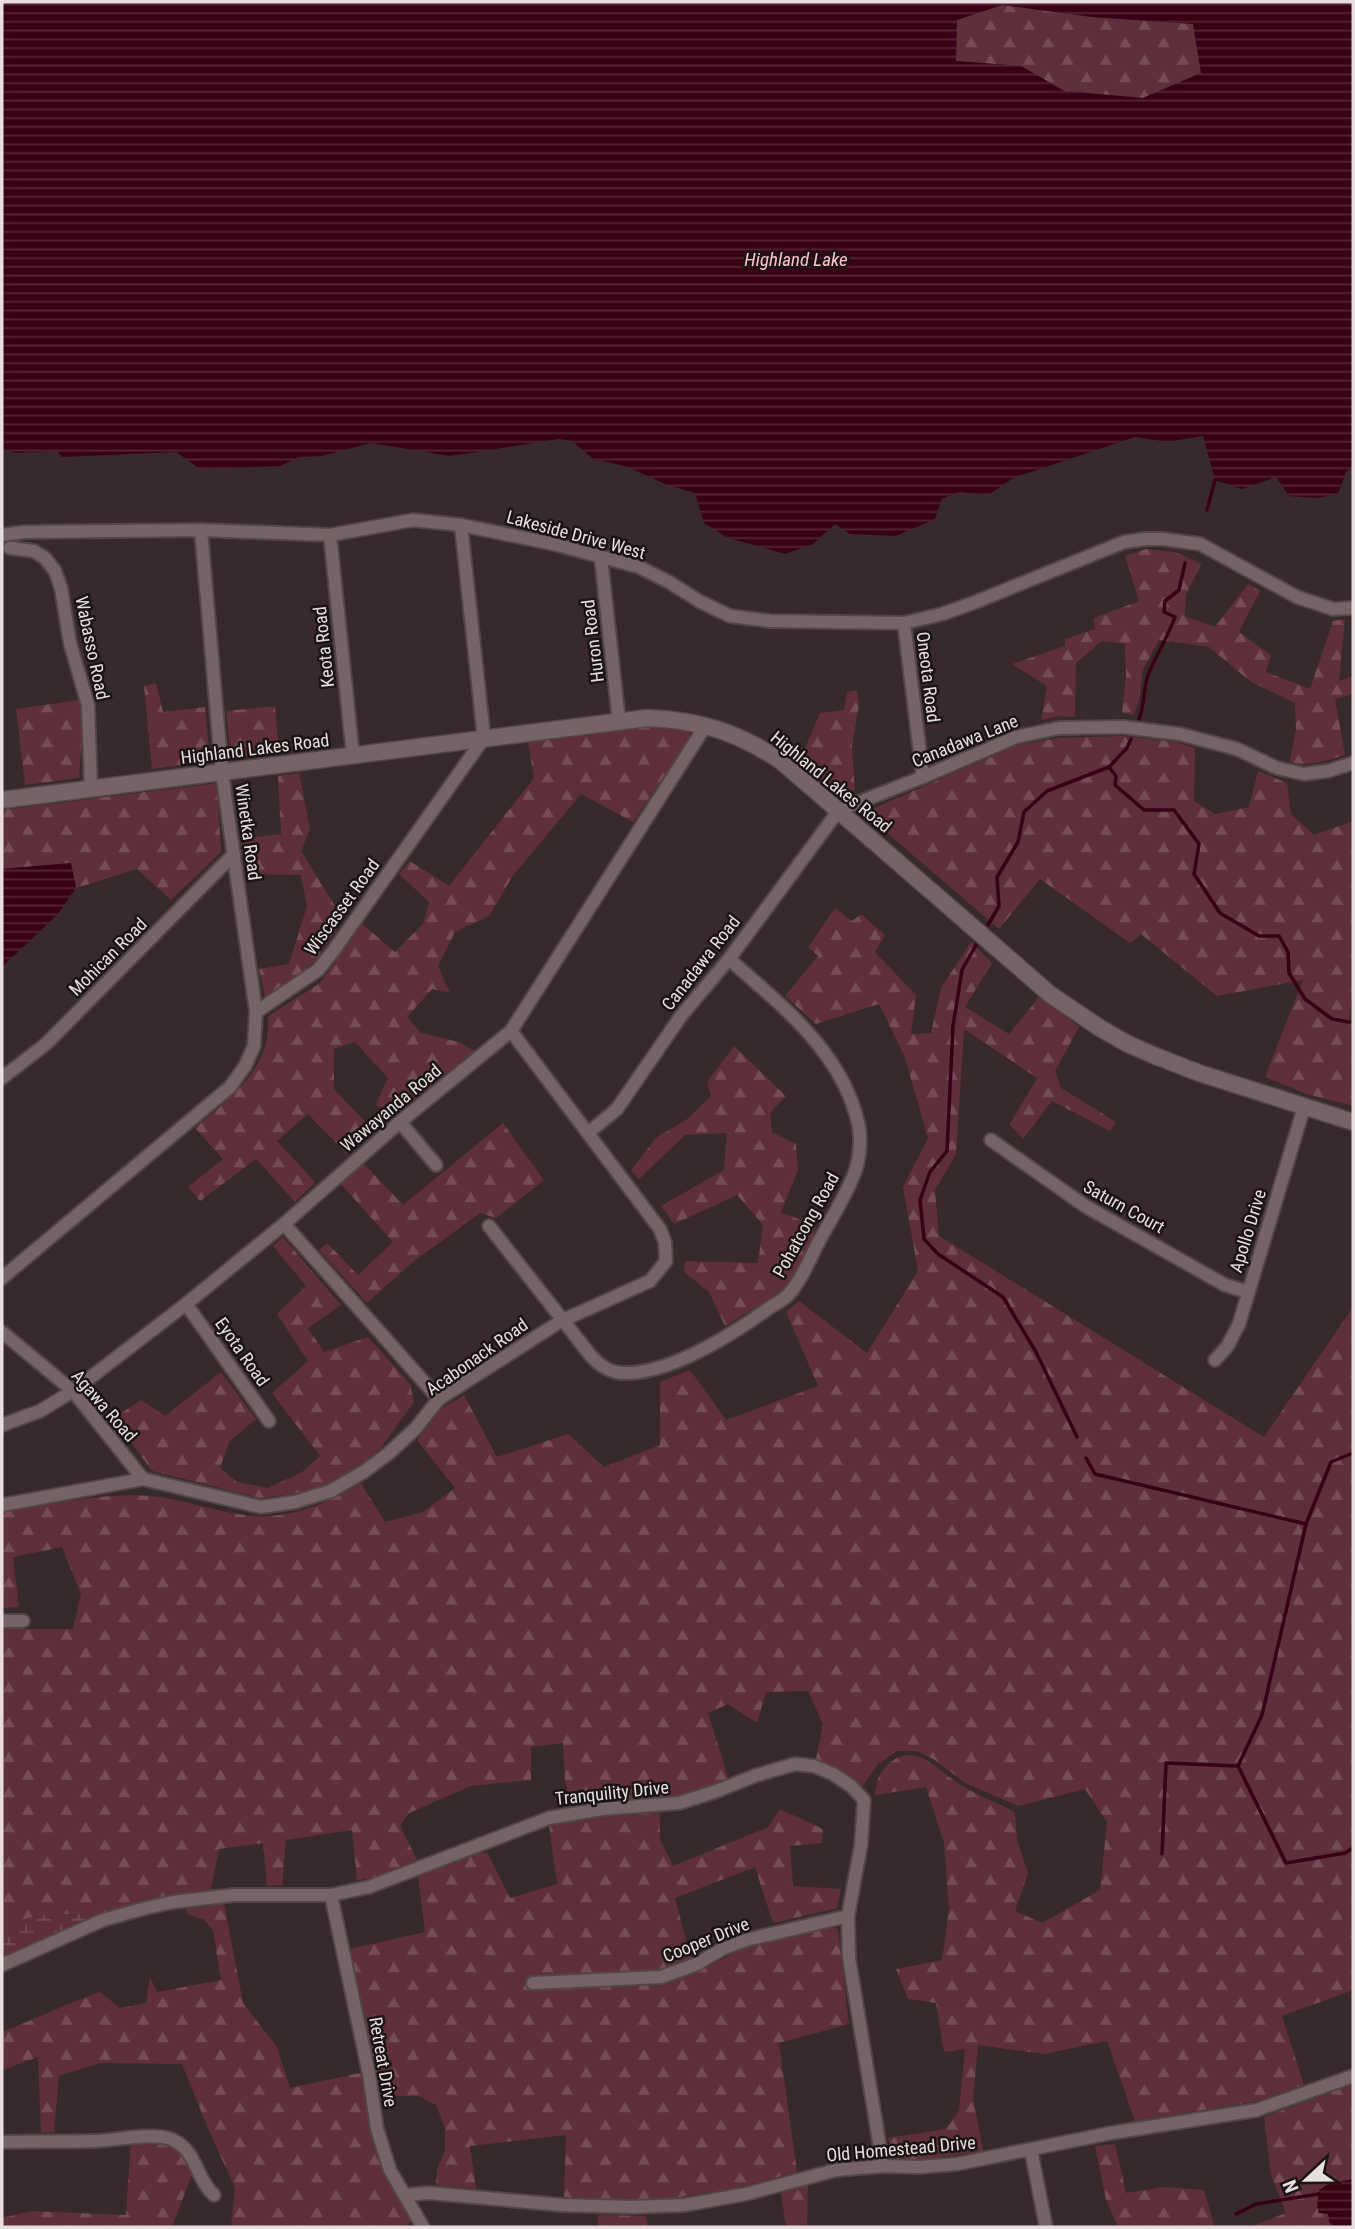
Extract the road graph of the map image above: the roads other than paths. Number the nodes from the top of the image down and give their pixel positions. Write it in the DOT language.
graph roads {
  1 [pos="461,524"];
  2 [pos="201,530"];
  3 [pos="24,531"];
  4 [pos="2,535"];
  5 [pos="330,535"];
  6 [pos="6,552"];
  7 [pos="601,558"];
  8 [pos="1353,608"];
  9 [pos="904,623"];
  10 [pos="619,721"];
  11 [pos="706,725"];
  12 [pos="484,738"];
  13 [pos="353,756"];
  14 [pos="1353,763"];
  15 [pos="222,773"];
  16 [pos="923,777"];
  17 [pos="90,788"];
  18 [pos="2,800"];
  19 [pos="839,810"];
  20 [pos="233,854"];
  21 [pos="729,959"];
  22 [pos="256,1012"];
  23 [pos="511,1031"];
  24 [pos="2,1078"];
  25 [pos="1304,1107"];
  26 [pos="400,1122"];
  27 [pos="1353,1122"];
  28 [pos="587,1133"];
  29 [pos="991,1140"];
  30 [pos="436,1165"];
  31 [pos="284,1224"];
  32 [pos="489,1226"];
  33 [pos="2,1278"];
  34 [pos="1248,1292"];
  35 [pos="186,1304"];
  36 [pos="561,1321"];
  37 [pos="2,1332"];
  38 [pos="1215,1360"];
  39 [pos="73,1391"];
  40 [pos="439,1399"];
  41 [pos="269,1421"];
  42 [pos="2,1425"];
  43 [pos="143,1479"];
  44 [pos="2,1505"];
  45 [pos="23,1620"];
  46 [pos="2,1621"];
  47 [pos="331,1895"];
  48 [pos="848,1916"];
  49 [pos="2,1965"];
  50 [pos="533,1983"];
  51 [pos="1353,2076"];
  52 [pos="2,2142"];
  53 [pos="1031,2150"];
  54 [pos="883,2166"];
  55 [pos="214,2195"];
  56 [pos="405,2195"];
  57 [pos="423,2227"];
  58 [pos="1046,2227"];
  1 -- 5 [label="street, Lakeside Drive West"];
  1 -- 7 [label="street, Lakeside Drive West"];
  1 -- 12 [label="street"];
  2 -- 3 [label="street, Lakeside Drive West"];
  2 -- 5 [label="street, Lakeside Drive West"];
  2 -- 15 [label="street, Winetka Road"];
  3 -- 4 [label="street, Lakeside Drive West"];
  3 -- 6 [label="street"];
  5 -- 13 [label="street, Keota Road"];
  6 -- 17 [label="street, Wabasso Road"];
  7 -- 9 [label="street, Lakeside Drive West"];
  7 -- 10 [label="street, Huron Road"];
  8 -- 9 [label="street, Lakeside Drive West"];
  9 -- 16 [label="street, Oneota Road"];
  10 -- 11 [label="street, Highland Lakes Road"];
  10 -- 12 [label="street, Highland Lakes Road"];
  11 -- 19 [label="street, Highland Lakes Road"];
  11 -- 23 [label="street, Wawayanda Road"];
  12 -- 13 [label="street, Highland Lakes Road"];
  12 -- 22 [label="street, Wiscasset Road"];
  13 -- 15 [label="street, Highland Lakes Road"];
  14 -- 16 [label="street, Canadawa Lane"];
  15 -- 17 [label="street, Highland Lakes Road"];
  15 -- 20 [label="street, Winetka Road"];
  16 -- 19 [label="street, Canadawa Lane"];
  17 -- 18 [label="street, Highland Lakes Road"];
  19 -- 21 [label="street, Canadawa Road"];
  19 -- 25 [label="street, Highland Lakes Road"];
  20 -- 22 [label="street, Winetka Road"];
  20 -- 24 [label="street, Mohican Road"];
  21 -- 28 [label="street, Canadawa Road"];
  21 -- 36 [label="street, Pohatcong Road"];
  22 -- 33 [label="street"];
  23 -- 26 [label="street, Wawayanda Road"];
  23 -- 28 [label="street, Acabonack Road"];
  25 -- 27 [label="street, Highland Lakes Road"];
  25 -- 34 [label="street, Apollo Drive"];
  26 -- 30 [label="street"];
  26 -- 31 [label="street, Wawayanda Road"];
  28 -- 36 [label="street, Acabonack Road"];
  29 -- 34 [label="street, Saturn Court"];
  31 -- 35 [label="street, Wawayanda Road"];
  31 -- 40 [label="street"];
  32 -- 36 [label="street, Pohatcong Road"];
  34 -- 38 [label="street, Apollo Drive"];
  35 -- 39 [label="street, Wawayanda Road"];
  35 -- 41 [label="street, Eyota Road"];
  36 -- 40 [label="street, Acabonack Road"];
  37 -- 39 [label="street, Agawa Road"];
  39 -- 42 [label="street, Wawayanda Road"];
  39 -- 43 [label="street, Agawa Road"];
  40 -- 43 [label="street, Acabonack Road"];
  43 -- 44 [label="street, Acabonack Road"];
  45 -- 46 [label="street"];
  47 -- 48 [label="street, Tranquility Drive"];
  47 -- 49 [label="street, Tranquility Drive"];
  47 -- 56 [label="street, Retreat Drive"];
  48 -- 50 [label="street, Cooper Drive"];
  48 -- 54 [label="street, Tranquility Drive"];
  51 -- 53 [label="street, Old Homestead Drive"];
  52 -- 55 [label="street"];
  53 -- 54 [label="street, Old Homestead Drive"];
  53 -- 58 [label="street"];
  54 -- 56 [label="street, Old Homestead Drive"];
  56 -- 57 [label="street, Retreat Drive"];
}
